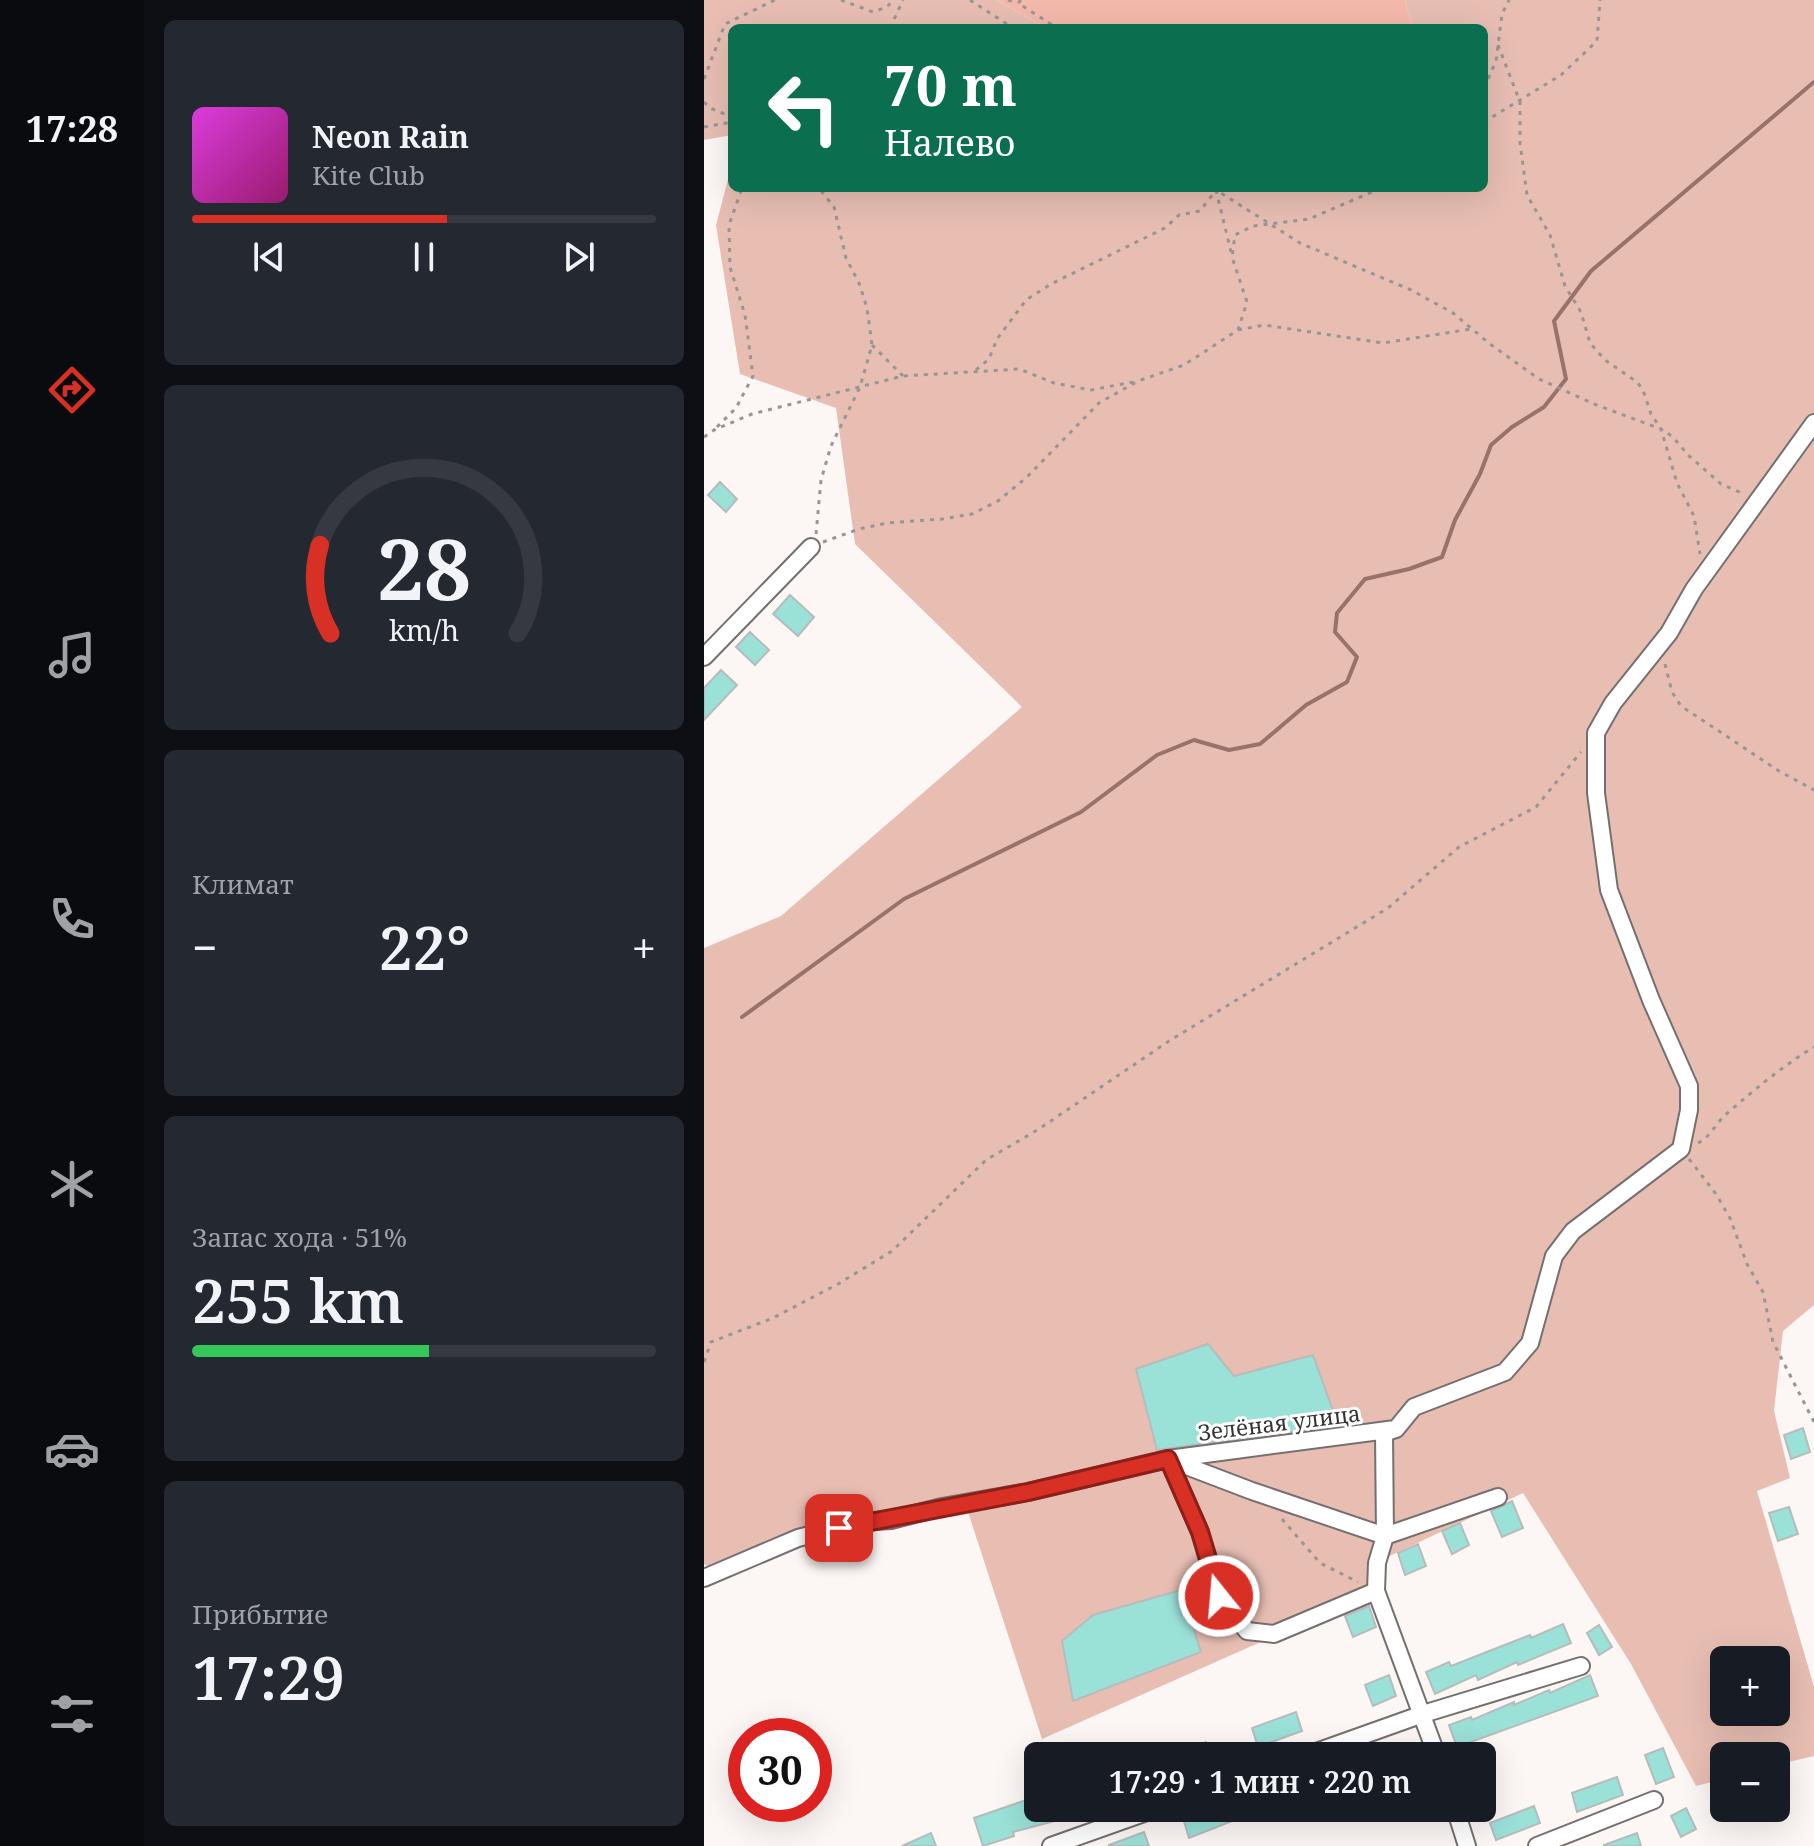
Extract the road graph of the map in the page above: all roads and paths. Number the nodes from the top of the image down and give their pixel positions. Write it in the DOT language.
graph roads {
  1 [pos="775,0"];
  2 [pos="841,0"];
  3 [pos="893,0"];
  4 [pos="903,0"];
  5 [pos="970,0"];
  6 [pos="1008,0"];
  7 [pos="1509,0"];
  8 [pos="1600,0"];
  9 [pos="1020,2"];
  10 [pos="892,24"];
  11 [pos="1007,24"];
  12 [pos="1051,24"];
  13 [pos="1498,45"];
  14 [pos="704,79"];
  15 [pos="1488,79"];
  16 [pos="704,102"];
  17 [pos="1520,102"];
  18 [pos="728,118"];
  19 [pos="1488,120"];
  20 [pos="728,121"];
  21 [pos="704,127"];
  22 [pos="741,192"];
  23 [pos="822,192"];
  24 [pos="1212,192"];
  25 [pos="1215,192"];
  26 [pos="1219,192"];
  27 [pos="1372,192"];
  28 [pos="1270,225"];
  29 [pos="1232,257"];
  30 [pos="1472,329"];
  31 [pos="1238,330"];
  32 [pos="872,345"];
  33 [pos="976,370"];
  34 [pos="903,376"];
  35 [pos="1138,381"];
  36 [pos="860,387"];
  37 [pos="1814,423"];
  38 [pos="1661,429"];
  39 [pos="714,430"];
  40 [pos="704,437"];
  41 [pos="1758,500"];
  42 [pos="811,547"];
  43 [pos="1699,563"];
  44 [pos="704,657"];
  45 [pos="1665,659"];
  46 [pos="1596,733"];
  47 [pos="1814,790"];
  48 [pos="1814,1047"];
  49 [pos="1681,1149"];
  50 [pos="704,1362"];
  51 [pos="1814,1422"];
  52 [pos="1396,1429"];
  53 [pos="1168,1459"];
  54 [pos="1498,1497"];
  55 [pos="1275,1510"];
  56 [pos="1385,1536"];
  57 [pos="704,1564"];
  58 [pos="712,1575"];
  59 [pos="1376,1591"];
  60 [pos="1581,1666"];
  61 [pos="1423,1714"];
  62 [pos="1344,1742"];
  63 [pos="1432,1742"];
  64 [pos="1654,1800"];
  65 [pos="1119,1822"];
  66 [pos="1459,1822"];
  67 [pos="1051,1846"];
  68 [pos="1467,1846"];
  69 [pos="1537,1846"];
  1 -- 14 [label="path"];
  2 -- 3 [label="path"];
  4 -- 10 [label="path"];
  5 -- 11 [label="path"];
  6 -- 9 [label="path"];
  7 -- 13 [label="path"];
  8 -- 17 [label="path"];
  9 -- 12 [label="path"];
  13 -- 15 [label="path"];
  13 -- 17 [label="path"];
  16 -- 18 [label="path"];
  17 -- 19 [label="path"];
  17 -- 38 [label="path"];
  20 -- 21 [label="path"];
  22 -- 39 [label="path"];
  23 -- 32 [label="path"];
  24 -- 33 [label="path"];
  25 -- 29 [label="path"];
  26 -- 28 [label="path"];
  27 -- 28 [label="path"];
  28 -- 29 [label="path"];
  28 -- 30 [label="path"];
  29 -- 31 [label="path"];
  30 -- 31 [label="path"];
  30 -- 38 [label="path"];
  31 -- 35 [label="path"];
  32 -- 34 [label="path"];
  32 -- 36 [label="path"];
  33 -- 34 [label="path"];
  33 -- 35 [label="path"];
  34 -- 36 [label="path"];
  35 -- 42 [label="path"];
  36 -- 39 [label="path"];
  36 -- 42 [label="path"];
  37 -- 41 [label="street"];
  38 -- 41 [label="path"];
  38 -- 43 [label="path"];
  39 -- 40 [label="path"];
  41 -- 46 [label="street"];
  42 -- 44 [label="street"];
  45 -- 47 [label="path"];
  46 -- 49 [label="street"];
  46 -- 50 [label="path"];
  48 -- 49 [label="path"];
  49 -- 51 [label="path"];
  49 -- 52 [label="street"];
  52 -- 53 [label="street, Зелёная улица"];
  52 -- 56 [label="street"];
  53 -- 56 [label="street"];
  53 -- 58 [label="street, Зелёная улица"];
  53 -- 59 [label="street"];
  54 -- 56 [label="street"];
  55 -- 59 [label="path"];
  56 -- 59 [label="street"];
  57 -- 58 [label="street"];
  59 -- 61 [label="street"];
  60 -- 61 [label="street"];
  61 -- 62 [label="street"];
  61 -- 63 [label="street"];
  64 -- 69 [label="street"];
  65 -- 67 [label="street"];
  66 -- 68 [label="street"];
}
